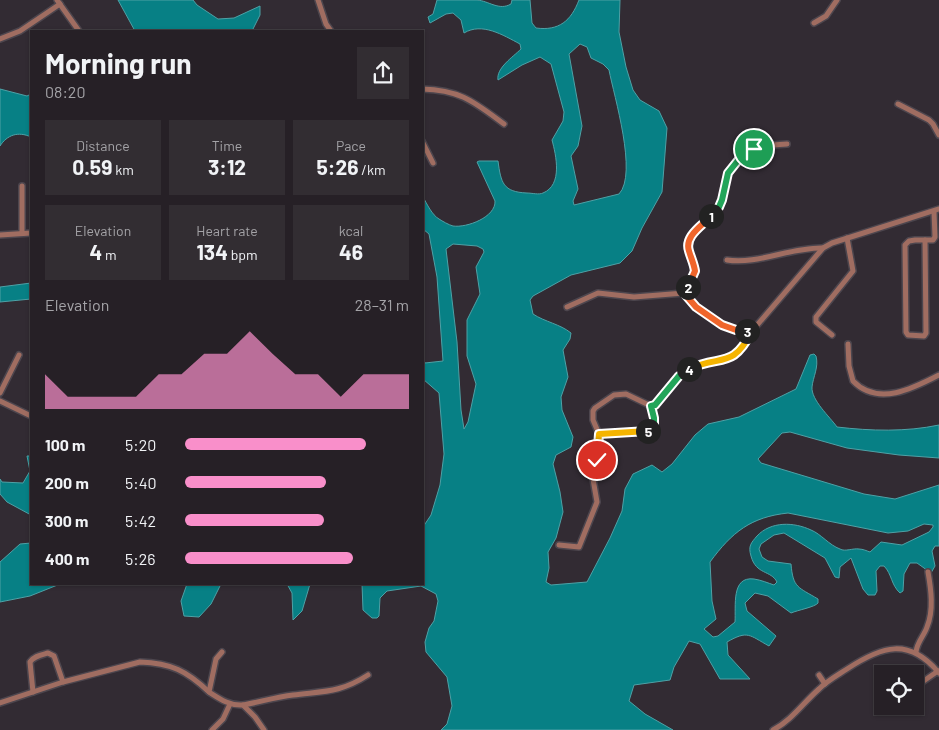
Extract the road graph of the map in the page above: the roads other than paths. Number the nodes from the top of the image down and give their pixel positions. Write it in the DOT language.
graph roads {
  1 [pos="318,0"];
  2 [pos="837,0"];
  3 [pos="58,2"];
  4 [pos="814,23"];
  5 [pos="78,30"];
  6 [pos="330,30"];
  7 [pos="0,39"];
  8 [pos="424,89"];
  9 [pos="898,104"];
  10 [pos="504,124"];
  11 [pos="939,135"];
  12 [pos="787,144"];
  13 [pos="424,146"];
  14 [pos="433,163"];
  15 [pos="22,186"];
  16 [pos="936,211"];
  17 [pos="22,232"];
  18 [pos="30,233"];
  19 [pos="0,235"];
  20 [pos="847,238"];
  21 [pos="925,240"];
  22 [pos="824,248"];
  23 [pos="727,260"];
  24 [pos="684,293"];
  25 [pos="567,307"];
  26 [pos="752,331"];
  27 [pos="832,335"];
  28 [pos="848,344"];
  29 [pos="19,355"];
  30 [pos="939,375"];
  31 [pos="0,393"];
  32 [pos="0,401"];
  33 [pos="651,406"];
  34 [pos="30,416"];
  35 [pos="599,434"];
  36 [pos="560,546"];
  37 [pos="928,572"];
  38 [pos="222,652"];
  39 [pos="916,652"];
  40 [pos="939,672"];
  41 [pos="368,675"];
  42 [pos="819,675"];
  43 [pos="924,681"];
  44 [pos="63,682"];
  45 [pos="825,684"];
  46 [pos="33,692"];
  47 [pos="209,692"];
  48 [pos="0,703"];
  49 [pos="230,704"];
  50 [pos="243,705"];
  51 [pos="212,730"];
  52 [pos="264,730"];
  53 [pos="773,730"];
  1 -- 6 [label="street"];
  2 -- 4 [label="street"];
  3 -- 5 [label="street"];
  3 -- 7 [label="street"];
  8 -- 10 [label="street"];
  9 -- 11 [label="street"];
  12 -- 24 [label="street"];
  13 -- 14 [label="street"];
  15 -- 17 [label="street"];
  16 -- 20 [label="street"];
  16 -- 21 [label="street"];
  17 -- 18 [label="street"];
  17 -- 19 [label="street"];
  20 -- 22 [label="street"];
  20 -- 27 [label="street"];
  21 -- 21 [label="street"];
  22 -- 23 [label="street"];
  22 -- 26 [label="street"];
  24 -- 25 [label="street"];
  24 -- 26 [label="street"];
  26 -- 33 [label="street"];
  28 -- 30 [label="street"];
  29 -- 31 [label="street"];
  32 -- 34 [label="street"];
  33 -- 35 [label="street"];
  33 -- 35 [label="street"];
  35 -- 36 [label="street"];
  37 -- 39 [label="street"];
  38 -- 47 [label="street"];
  39 -- 40 [label="street"];
  39 -- 45 [label="street"];
  40 -- 43 [label="street"];
  41 -- 50 [label="street"];
  42 -- 45 [label="street"];
  44 -- 46 [label="street"];
  44 -- 46 [label="street"];
  44 -- 47 [label="street"];
  45 -- 53 [label="street"];
  46 -- 48 [label="street"];
  47 -- 49 [label="street"];
  49 -- 50 [label="street"];
  49 -- 51 [label="street"];
  50 -- 52 [label="street"];
}
